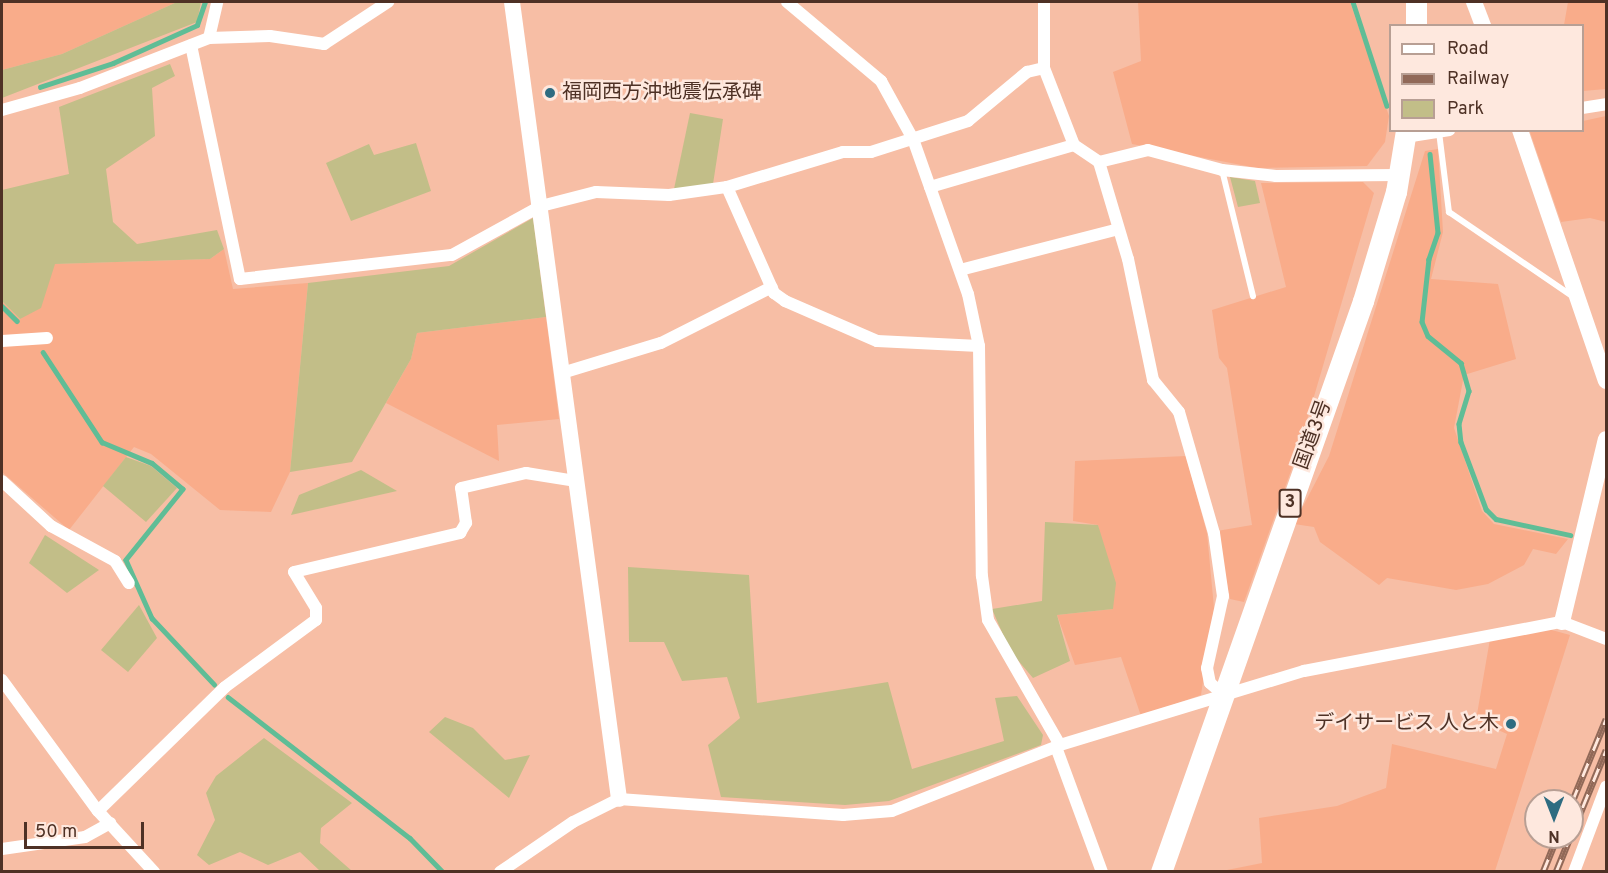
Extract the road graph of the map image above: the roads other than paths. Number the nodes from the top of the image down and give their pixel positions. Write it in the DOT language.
graph roads {
  1 [pos="217,2"];
  2 [pos="388,2"];
  3 [pos="512,2"];
  4 [pos="788,2"];
  5 [pos="1044,2"];
  6 [pos="1416,2"];
  7 [pos="1474,2"];
  8 [pos="1416,24"];
  9 [pos="1482,24"];
  10 [pos="209,38"];
  11 [pos="191,45"];
  12 [pos="1044,68"];
  13 [pos="1606,104"];
  14 [pos="1584,108"];
  15 [pos="2,110"];
  16 [pos="1431,132"];
  17 [pos="1444,132"];
  18 [pos="1521,132"];
  19 [pos="1406,134"];
  20 [pos="913,139"];
  21 [pos="1074,145"];
  22 [pos="1099,162"];
  23 [pos="1222,170"];
  24 [pos="1399,175"];
  25 [pos="727,187"];
  26 [pos="930,187"];
  27 [pos="541,206"];
  28 [pos="1118,229"];
  29 [pos="960,270"];
  30 [pos="772,287"];
  31 [pos="1253,296"];
  32 [pos="1578,300"];
  33 [pos="47,338"];
  34 [pos="2,341"];
  35 [pos="980,346"];
  36 [pos="562,374"];
  37 [pos="1606,381"];
  38 [pos="1606,440"];
  39 [pos="2,481"];
  40 [pos="576,481"];
  41 [pos="129,583"];
  42 [pos="1562,622"];
  43 [pos="1606,639"];
  44 [pos="2,680"];
  45 [pos="1224,695"];
  46 [pos="1058,746"];
  47 [pos="1606,787"];
  48 [pos="619,799"];
  49 [pos="98,811"];
  50 [pos="110,823"];
  51 [pos="2,849"];
  52 [pos="154,872"];
  53 [pos="500,872"];
  54 [pos="1102,872"];
  55 [pos="1161,872"];
  56 [pos="1574,872"];
  1 -- 10 [label="street"];
  2 -- 10 [label="street"];
  3 -- 27 [label="street"];
  4 -- 20 [label="street"];
  5 -- 12 [label="street"];
  6 -- 8 [label="highway"];
  7 -- 9 [label="street"];
  10 -- 11 [label="street"];
  11 -- 15 [label="street"];
  11 -- 27 [label="street"];
  12 -- 20 [label="street"];
  12 -- 21 [label="street"];
  13 -- 14 [label="street"];
  16 -- 19 [label="street"];
  17 -- 32 [label="lane"];
  18 -- 32 [label="street"];
  19 -- 24 [label="highway, 国道3号 / 3"];
  20 -- 25 [label="street"];
  20 -- 26 [label="street"];
  21 -- 22 [label="street"];
  21 -- 26 [label="street"];
  22 -- 23 [label="street"];
  22 -- 28 [label="street"];
  23 -- 24 [label="street"];
  23 -- 31 [label="lane"];
  24 -- 45 [label="highway, 国道3号 / 3"];
  25 -- 27 [label="street"];
  25 -- 30 [label="street"];
  26 -- 29 [label="street"];
  27 -- 36 [label="street"];
  28 -- 29 [label="street"];
  28 -- 45 [label="street"];
  29 -- 35 [label="street"];
  30 -- 35 [label="street"];
  30 -- 36 [label="street"];
  32 -- 37 [label="street"];
  33 -- 34 [label="street"];
  35 -- 46 [label="street"];
  36 -- 40 [label="street"];
  38 -- 42 [label="street"];
  39 -- 41 [label="street"];
  40 -- 48 [label="street"];
  40 -- 49 [label="street"];
  42 -- 43 [label="street"];
  42 -- 45 [label="street"];
  44 -- 49 [label="street"];
  45 -- 46 [label="street"];
  45 -- 55 [label="highway, 国道3号 / 3"];
  46 -- 48 [label="street"];
  46 -- 54 [label="street"];
  47 -- 56 [label="street"];
  48 -- 53 [label="street"];
  49 -- 50 [label="street"];
  50 -- 51 [label="street"];
  50 -- 52 [label="street"];
}
